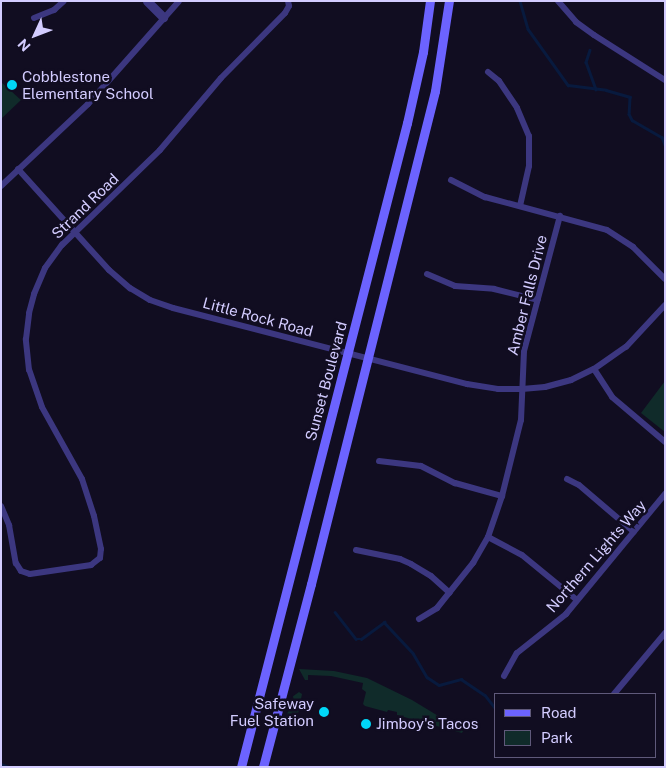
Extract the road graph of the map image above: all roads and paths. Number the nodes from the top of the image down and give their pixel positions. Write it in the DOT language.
graph roads {
  1 [pos="64,1"];
  2 [pos="147,1"];
  3 [pos="179,1"];
  4 [pos="288,1"];
  5 [pos="430,1"];
  6 [pos="449,1"];
  7 [pos="558,1"];
  8 [pos="164,17"];
  9 [pos="34,18"];
  10 [pos="488,72"];
  11 [pos="665,80"];
  12 [pos="18,169"];
  13 [pos="451,180"];
  14 [pos="1,186"];
  15 [pos="520,206"];
  16 [pos="560,216"];
  17 [pos="74,232"];
  18 [pos="427,274"];
  19 [pos="665,278"];
  20 [pos="538,300"];
  21 [pos="665,305"];
  22 [pos="348,353"];
  23 [pos="367,358"];
  24 [pos="594,369"];
  25 [pos="522,389"];
  26 [pos="665,442"];
  27 [pos="379,460"];
  28 [pos="567,479"];
  29 [pos="665,494"];
  30 [pos="502,496"];
  31 [pos="1,506"];
  32 [pos="634,532"];
  33 [pos="488,537"];
  34 [pos="356,550"];
  35 [pos="450,593"];
  36 [pos="577,600"];
  37 [pos="419,619"];
  38 [pos="665,633"];
  39 [pos="504,676"];
  40 [pos="615,693"];
  41 [pos="240,765"];
  42 [pos="263,767"];
  1 -- 9 [label="street"];
  2 -- 8 [label="street"];
  3 -- 8 [label="street"];
  4 -- 17 [label="street, Strand Road"];
  5 -- 22 [label="main road, Sunset Boulevard"];
  6 -- 23 [label="main road"];
  7 -- 11 [label="street"];
  8 -- 12 [label="street"];
  10 -- 15 [label="street"];
  12 -- 14 [label="street"];
  12 -- 17 [label="street, Little Rock Road"];
  13 -- 15 [label="street"];
  15 -- 16 [label="street"];
  16 -- 19 [label="street"];
  16 -- 20 [label="street, Amber Falls Drive"];
  17 -- 22 [label="street, Little Rock Road"];
  17 -- 31 [label="street, Strand Road"];
  18 -- 20 [label="street"];
  20 -- 25 [label="street, Amber Falls Drive"];
  21 -- 24 [label="street, Little Rock Road"];
  22 -- 23 [label="street, Little Rock Road"];
  22 -- 41 [label="main road, Sunset Boulevard"];
  23 -- 25 [label="street, Little Rock Road"];
  23 -- 42 [label="main road"];
  24 -- 25 [label="street, Little Rock Road"];
  24 -- 26 [label="street"];
  25 -- 30 [label="street, Amber Falls Drive"];
  27 -- 30 [label="street"];
  28 -- 32 [label="street"];
  29 -- 32 [label="street, Northern Lights Way"];
  30 -- 33 [label="street, Amber Falls Drive"];
  32 -- 36 [label="street, Northern Lights Way"];
  33 -- 35 [label="street, Amber Falls Drive"];
  33 -- 36 [label="street"];
  34 -- 35 [label="street"];
  35 -- 37 [label="street, Amber Falls Drive"];
  36 -- 39 [label="street, Northern Lights Way"];
  38 -- 40 [label="street"];
}
